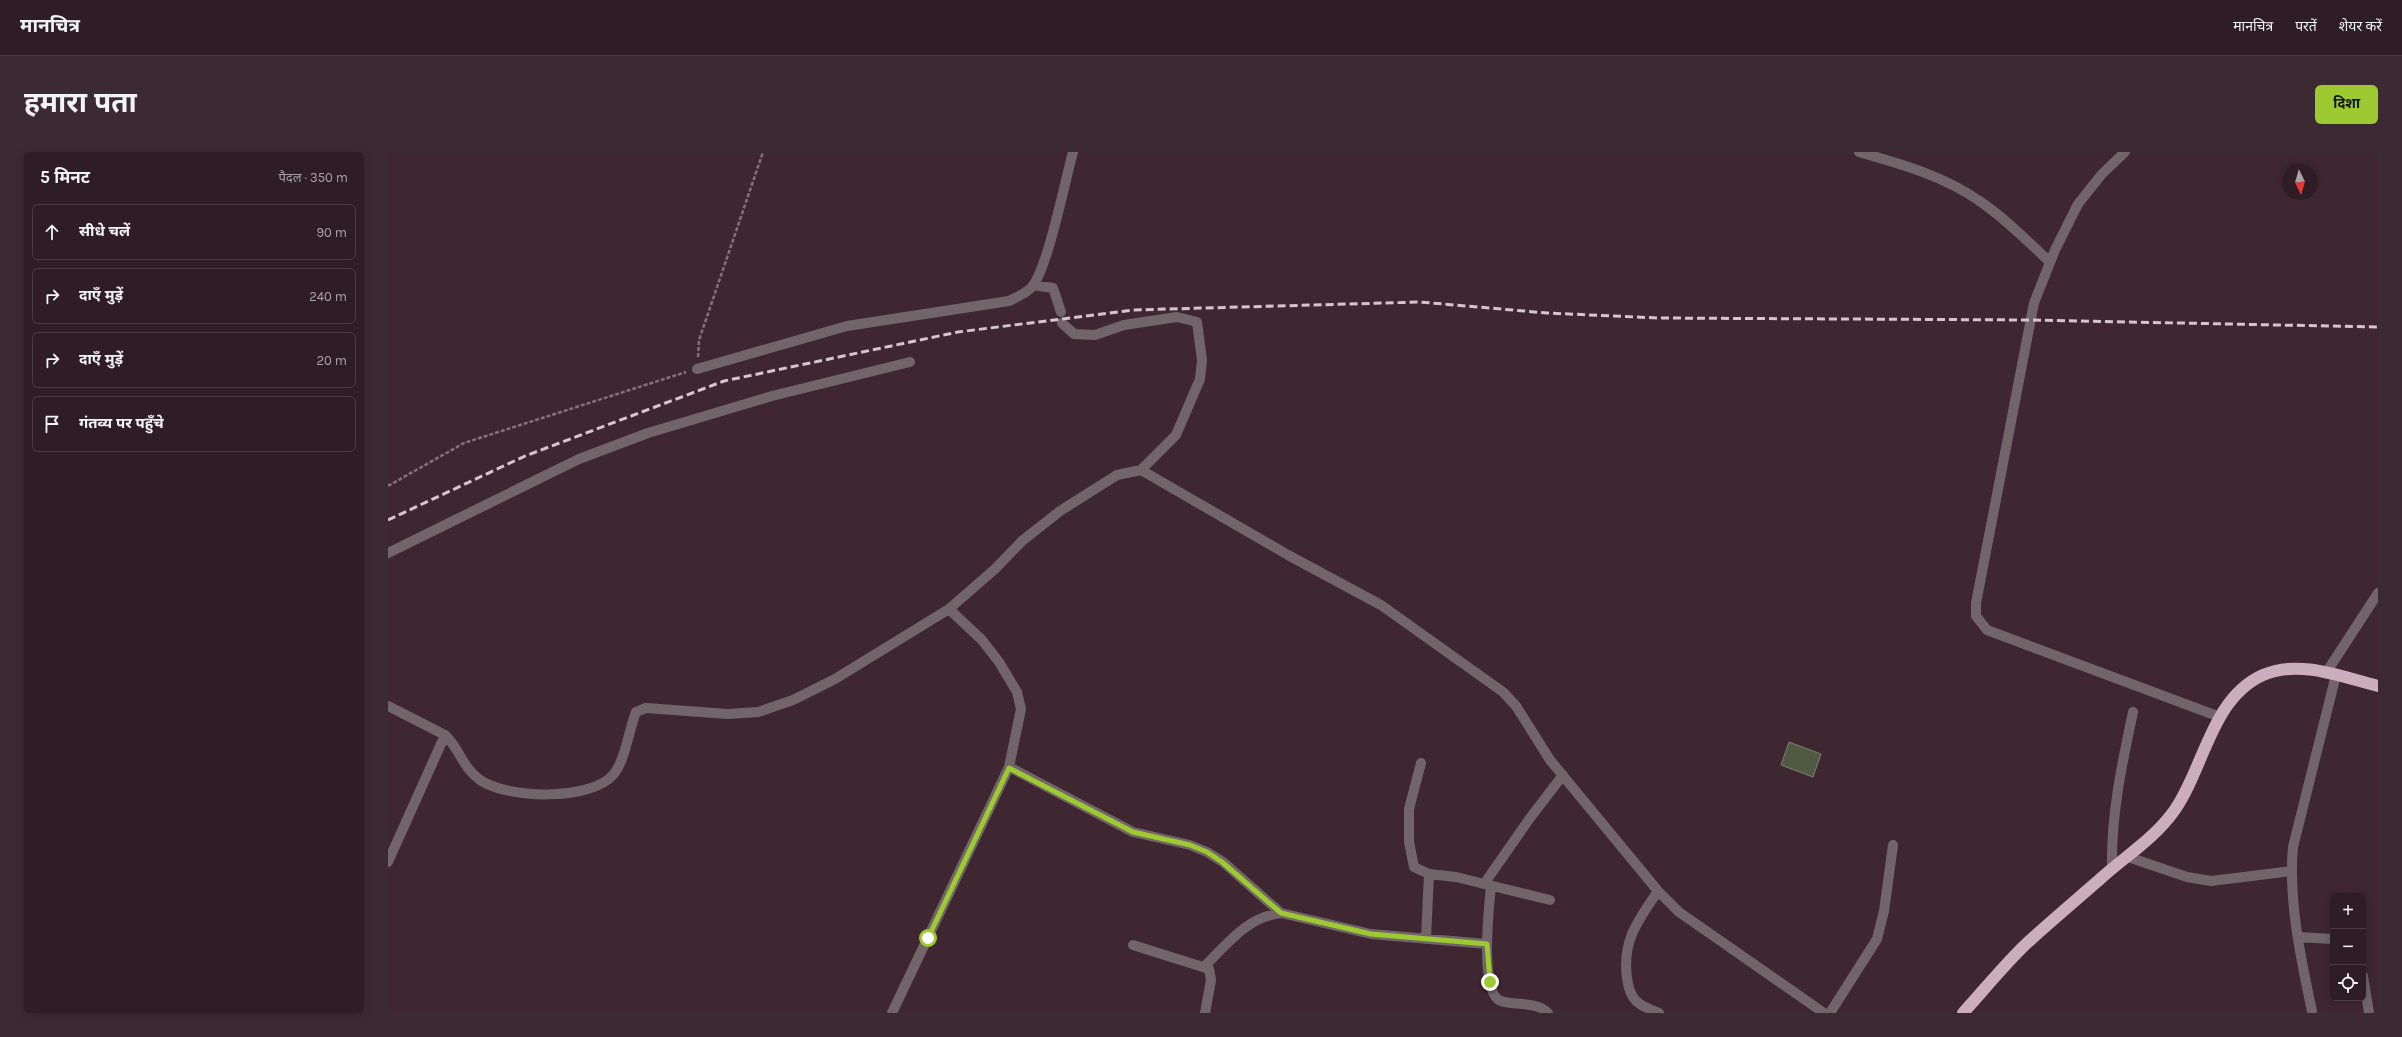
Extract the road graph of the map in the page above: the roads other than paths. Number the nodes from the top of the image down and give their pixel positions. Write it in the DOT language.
graph roads {
  1 [pos="1073,152"];
  2 [pos="1859,152"];
  3 [pos="2125,152"];
  4 [pos="2050,262"];
  5 [pos="1033,285"];
  6 [pos="1061,312"];
  7 [pos="1062,323"];
  8 [pos="910,362"];
  9 [pos="697,369"];
  10 [pos="1141,470"];
  11 [pos="388,553"];
  12 [pos="2378,593"];
  13 [pos="949,609"];
  14 [pos="2331,674"];
  15 [pos="2378,686"];
  16 [pos="388,706"];
  17 [pos="2133,712"];
  18 [pos="2220,717"];
  19 [pos="445,735"];
  20 [pos="1421,763"];
  21 [pos="1009,768"];
  22 [pos="1563,775"];
  23 [pos="1893,845"];
  24 [pos="2128,857"];
  25 [pos="388,862"];
  26 [pos="2112,868"];
  27 [pos="2292,871"];
  28 [pos="1429,874"];
  29 [pos="1488,885"];
  30 [pos="1658,892"];
  31 [pos="1550,900"];
  32 [pos="1281,913"];
  33 [pos="2298,937"];
  34 [pos="1426,938"];
  35 [pos="2330,939"];
  36 [pos="1133,944"];
  37 [pos="1487,944"];
  38 [pos="1204,967"];
  39 [pos="2366,994"];
  40 [pos="2312,1011"];
  41 [pos="892,1013"];
  42 [pos="1205,1013"];
  43 [pos="1548,1013"];
  44 [pos="1659,1013"];
  45 [pos="1824,1013"];
  46 [pos="1830,1013"];
  47 [pos="1963,1013"];
  48 [pos="2369,1013"];
  1 -- 5 [label="street"];
  2 -- 4 [label="street"];
  3 -- 4 [label="street"];
  4 -- 18 [label="street"];
  5 -- 6 [label="street"];
  5 -- 9 [label="street"];
  7 -- 10 [label="street"];
  8 -- 11 [label="street"];
  10 -- 13 [label="street"];
  10 -- 22 [label="street"];
  12 -- 14 [label="street"];
  13 -- 19 [label="street"];
  13 -- 21 [label="street"];
  14 -- 15 [label="highway"];
  14 -- 18 [label="highway"];
  14 -- 27 [label="street"];
  16 -- 19 [label="street"];
  17 -- 26 [label="street"];
  18 -- 24 [label="highway"];
  19 -- 25 [label="street"];
  20 -- 28 [label="street"];
  21 -- 32 [label="street"];
  21 -- 41 [label="street"];
  22 -- 29 [label="street"];
  22 -- 30 [label="street"];
  23 -- 46 [label="street"];
  24 -- 26 [label="highway"];
  24 -- 27 [label="street"];
  26 -- 47 [label="highway"];
  27 -- 33 [label="street"];
  28 -- 29 [label="street"];
  28 -- 34 [label="street"];
  29 -- 31 [label="street"];
  29 -- 37 [label="street"];
  30 -- 44 [label="street"];
  30 -- 45 [label="street"];
  32 -- 34 [label="street"];
  32 -- 38 [label="street"];
  33 -- 35 [label="street"];
  33 -- 40 [label="street"];
  34 -- 37 [label="street"];
  36 -- 38 [label="street"];
  37 -- 43 [label="street"];
  38 -- 42 [label="street"];
  39 -- 48 [label="street"];
}
